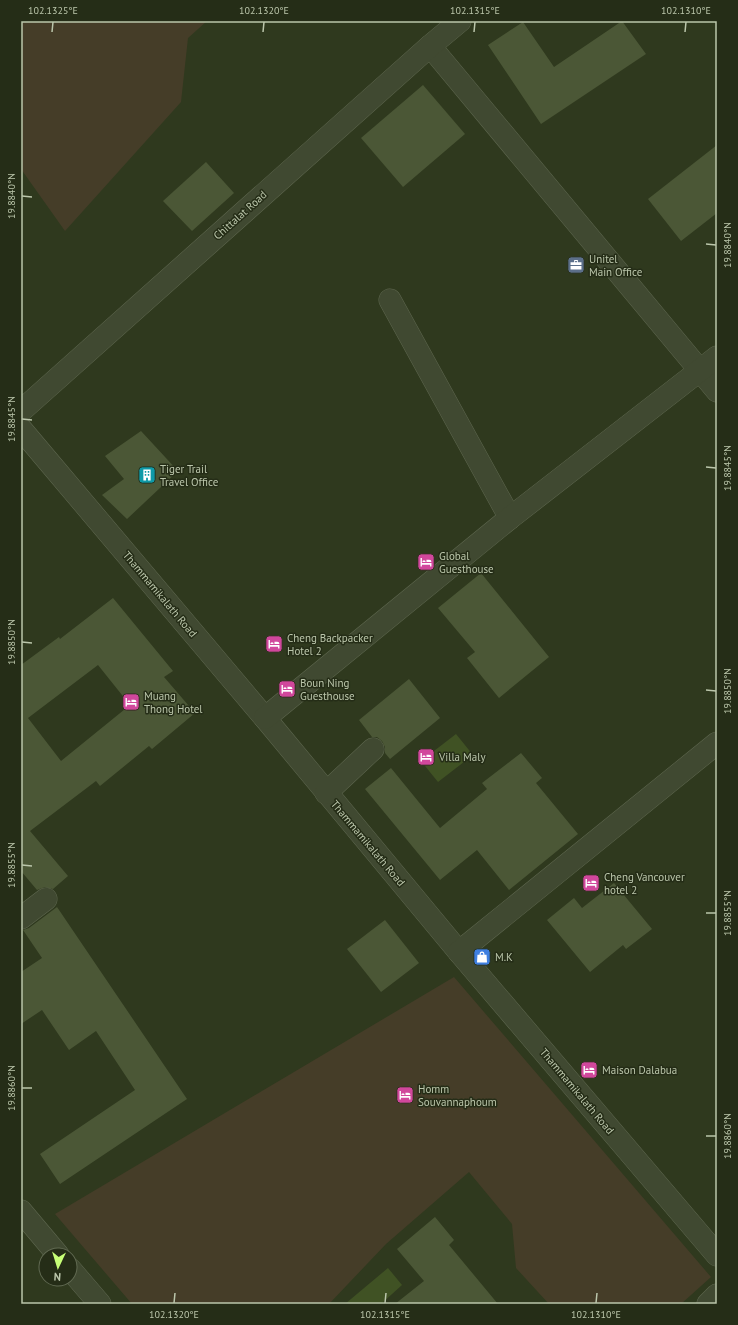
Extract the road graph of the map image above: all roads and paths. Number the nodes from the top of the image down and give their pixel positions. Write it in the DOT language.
graph roads {
  1 [pos="460,21"];
  2 [pos="430,46"];
  3 [pos="390,300"];
  4 [pos="709,364"];
  5 [pos="717,391"];
  6 [pos="21,411"];
  7 [pos="21,429"];
  8 [pos="510,518"];
  9 [pos="265,718"];
  10 [pos="717,743"];
  11 [pos="373,749"];
  12 [pos="326,793"];
  13 [pos="46,899"];
  14 [pos="21,918"];
  15 [pos="459,952"];
  16 [pos="21,1211"];
  17 [pos="51,1247"];
  18 [pos="717,1255"];
  19 [pos="78,1281"];
  20 [pos="717,1295"];
  21 [pos="93,1302"];
  22 [pos="708,1304"];
  1 -- 2 [label="street, Chittalat Road"];
  2 -- 4 [label="street"];
  2 -- 6 [label="street, Chittalat Road"];
  3 -- 8 [label="street"];
  4 -- 5 [label="street"];
  4 -- 8 [label="street"];
  7 -- 9 [label="street, Thammamikalath Road"];
  8 -- 9 [label="street"];
  9 -- 12 [label="street, Thammamikalath Road"];
  10 -- 15 [label="street"];
  11 -- 12 [label="street"];
  12 -- 15 [label="street, Thammamikalath Road"];
  13 -- 14 [label="street"];
  15 -- 18 [label="street, Thammamikalath Road"];
  16 -- 17 [label="street"];
  19 -- 21 [label="street"];
  20 -- 22 [label="street"];
}
